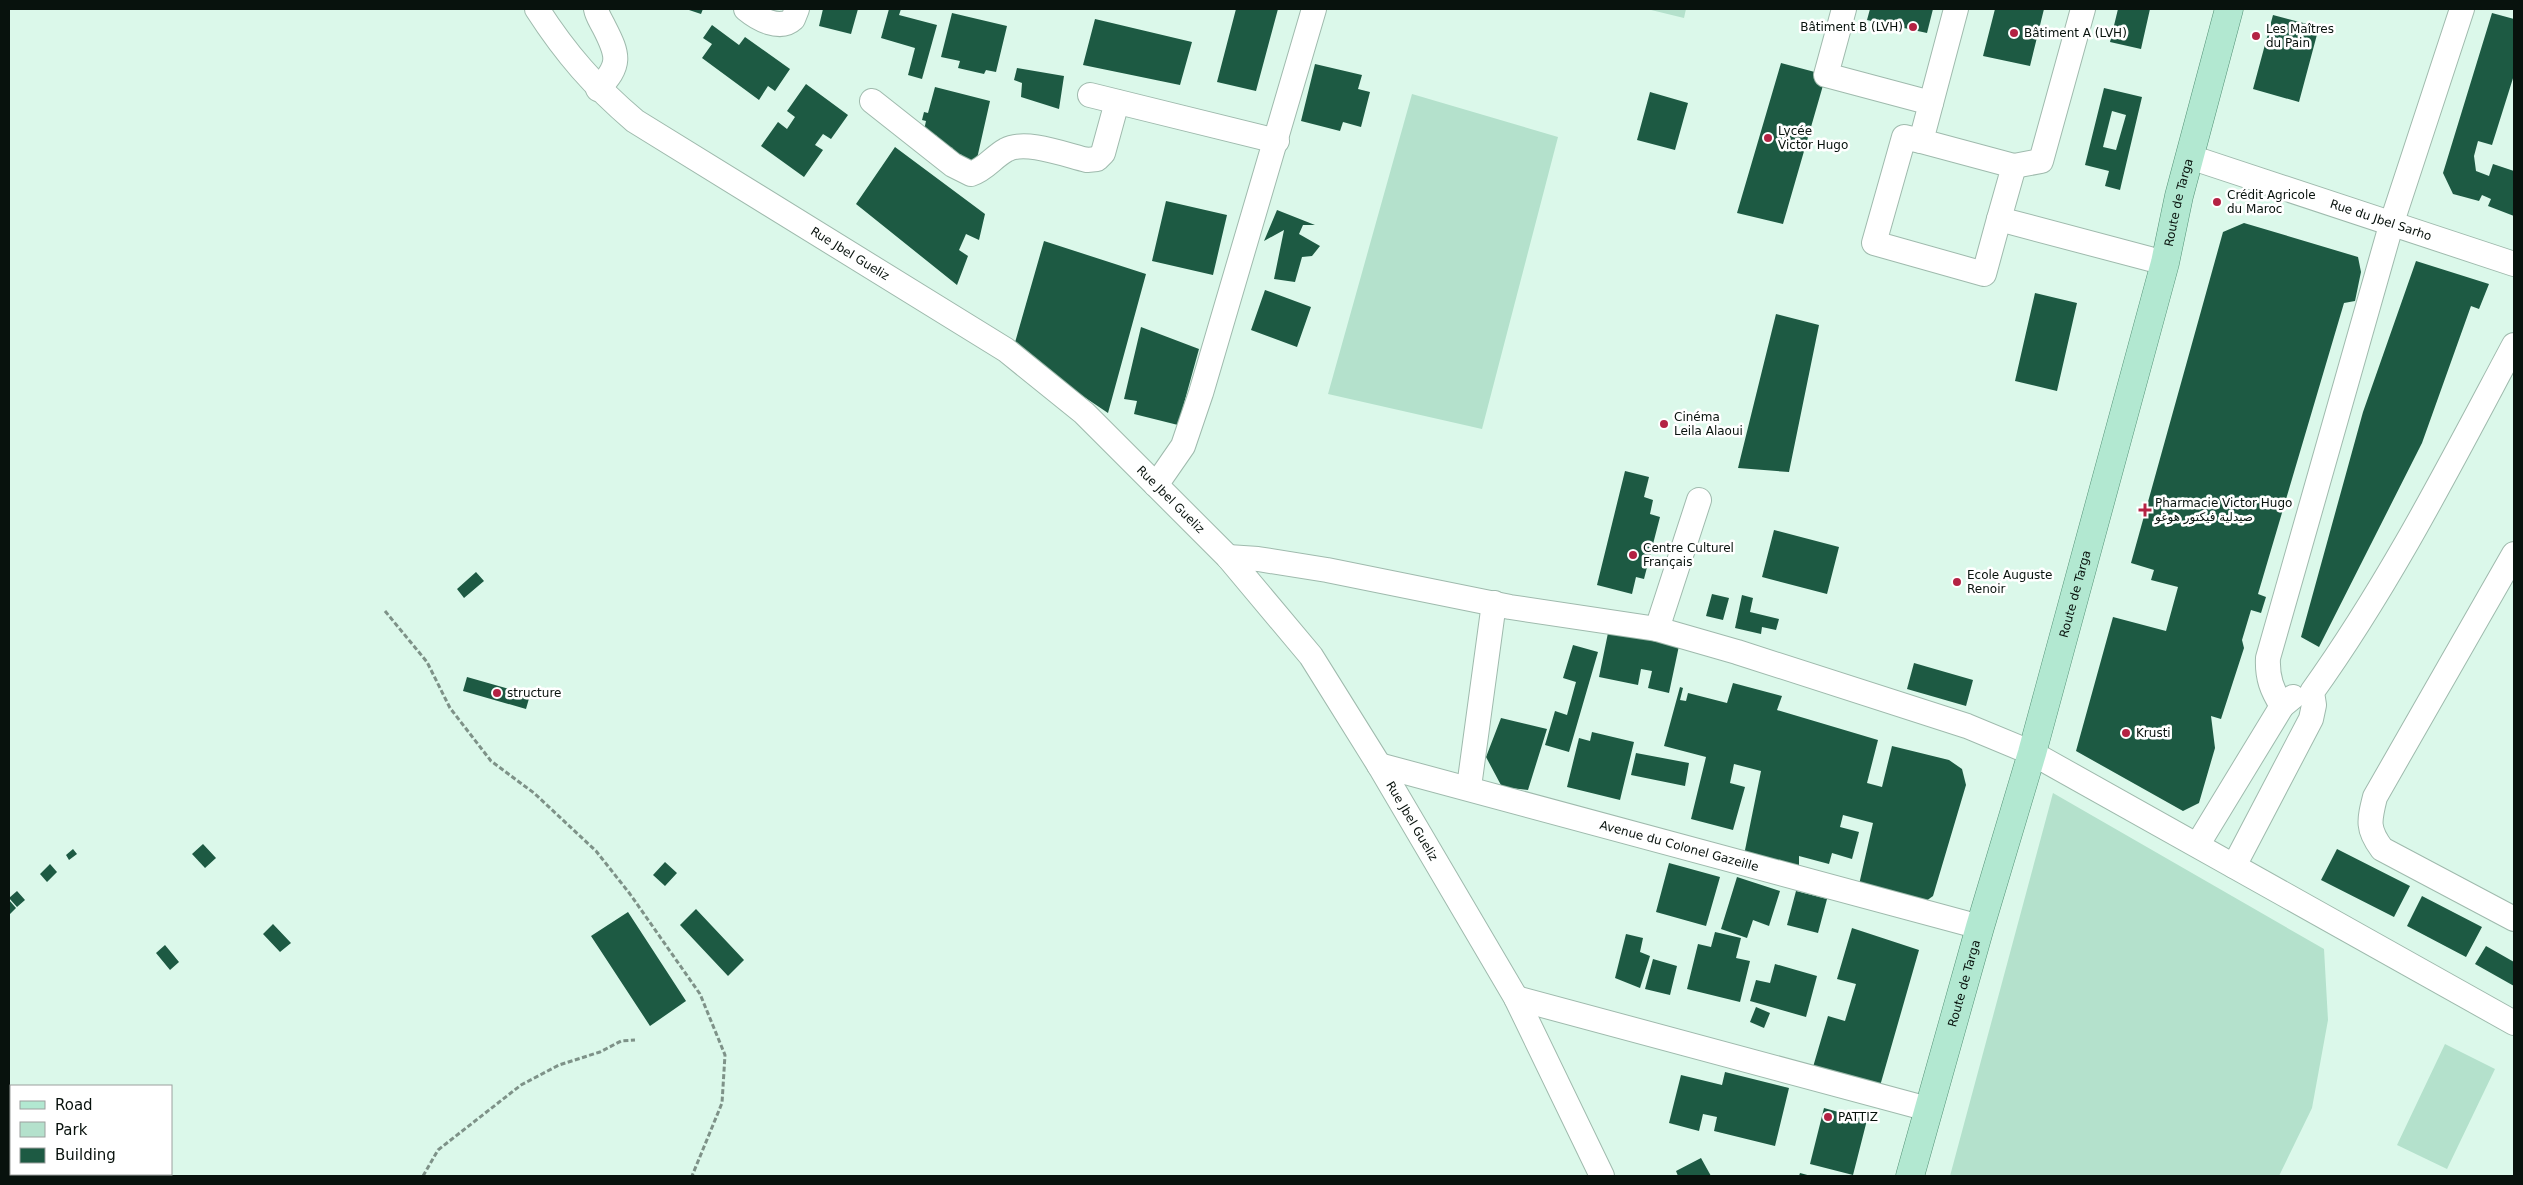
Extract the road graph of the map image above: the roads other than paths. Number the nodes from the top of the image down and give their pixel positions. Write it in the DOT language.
graph roads {
  1 [pos="537,9"];
  2 [pos="596,9"];
  3 [pos="746,9"];
  4 [pos="796,9"];
  5 [pos="1314,9"];
  6 [pos="1844,9"];
  7 [pos="1956,9"];
  8 [pos="2083,9"];
  9 [pos="2229,9"];
  10 [pos="2462,9"];
  11 [pos="598,89"];
  12 [pos="1090,95"];
  13 [pos="872,101"];
  14 [pos="1117,102"];
  15 [pos="1931,103"];
  16 [pos="1277,141"];
  17 [pos="1921,141"];
  18 [pos="2190,157"];
  19 [pos="2014,166"];
  20 [pos="1999,219"];
  21 [pos="2392,222"];
  22 [pos="2165,263"];
  23 [pos="2514,264"];
  24 [pos="2514,345"];
  25 [pos="1156,485"];
  26 [pos="1699,500"];
  27 [pos="2514,554"];
  28 [pos="1228,557"];
  29 [pos="1494,603"];
  30 [pos="1657,629"];
  31 [pos="2312,692"];
  32 [pos="2282,706"];
  33 [pos="2032,752"];
  34 [pos="1379,765"];
  35 [pos="1469,787"];
  36 [pos="2198,844"];
  37 [pos="2234,866"];
  38 [pos="2514,919"];
  39 [pos="1980,927"];
  40 [pos="1516,998"];
  41 [pos="2514,1023"];
  42 [pos="1928,1109"];
  43 [pos="1602,1176"];
  44 [pos="1910,1176"];
  1 -- 11 [label="street, Rue Jbel Gueliz"];
  2 -- 11 [label="street"];
  3 -- 4 [label="street"];
  5 -- 16 [label="street"];
  6 -- 15 [label="street"];
  7 -- 15 [label="street"];
  8 -- 19 [label="street"];
  9 -- 18 [label="main road, Route de Targa"];
  10 -- 21 [label="street"];
  11 -- 25 [label="street, Rue Jbel Gueliz"];
  12 -- 14 [label="street"];
  13 -- 14 [label="street"];
  14 -- 16 [label="street"];
  15 -- 17 [label="street"];
  16 -- 25 [label="street"];
  17 -- 19 [label="street"];
  17 -- 20 [label="street"];
  18 -- 21 [label="street, Rue du Jbel Sarho"];
  18 -- 22 [label="main road, Route de Targa"];
  19 -- 20 [label="street"];
  20 -- 22 [label="street"];
  21 -- 23 [label="street, Rue du Jbel Sarho"];
  21 -- 32 [label="street"];
  22 -- 33 [label="main road, Route de Targa"];
  24 -- 31 [label="street"];
  25 -- 28 [label="street, Rue Jbel Gueliz"];
  26 -- 30 [label="street"];
  27 -- 38 [label="street"];
  28 -- 29 [label="street"];
  28 -- 34 [label="street, Rue Jbel Gueliz"];
  29 -- 30 [label="street"];
  29 -- 35 [label="street"];
  30 -- 33 [label="street"];
  31 -- 32 [label="street"];
  31 -- 37 [label="street"];
  32 -- 36 [label="street"];
  33 -- 36 [label="street"];
  33 -- 39 [label="main road, Route de Targa"];
  34 -- 35 [label="street, Avenue du Colonel Gazeille"];
  34 -- 40 [label="street, Rue Jbel Gueliz"];
  35 -- 39 [label="street, Avenue du Colonel Gazeille"];
  36 -- 37 [label="street"];
  37 -- 41 [label="street"];
  39 -- 42 [label="main road, Route de Targa"];
  40 -- 42 [label="street"];
  40 -- 43 [label="street, Rue Jbel Gueliz"];
  42 -- 44 [label="main road, Route de Targa"];
}
